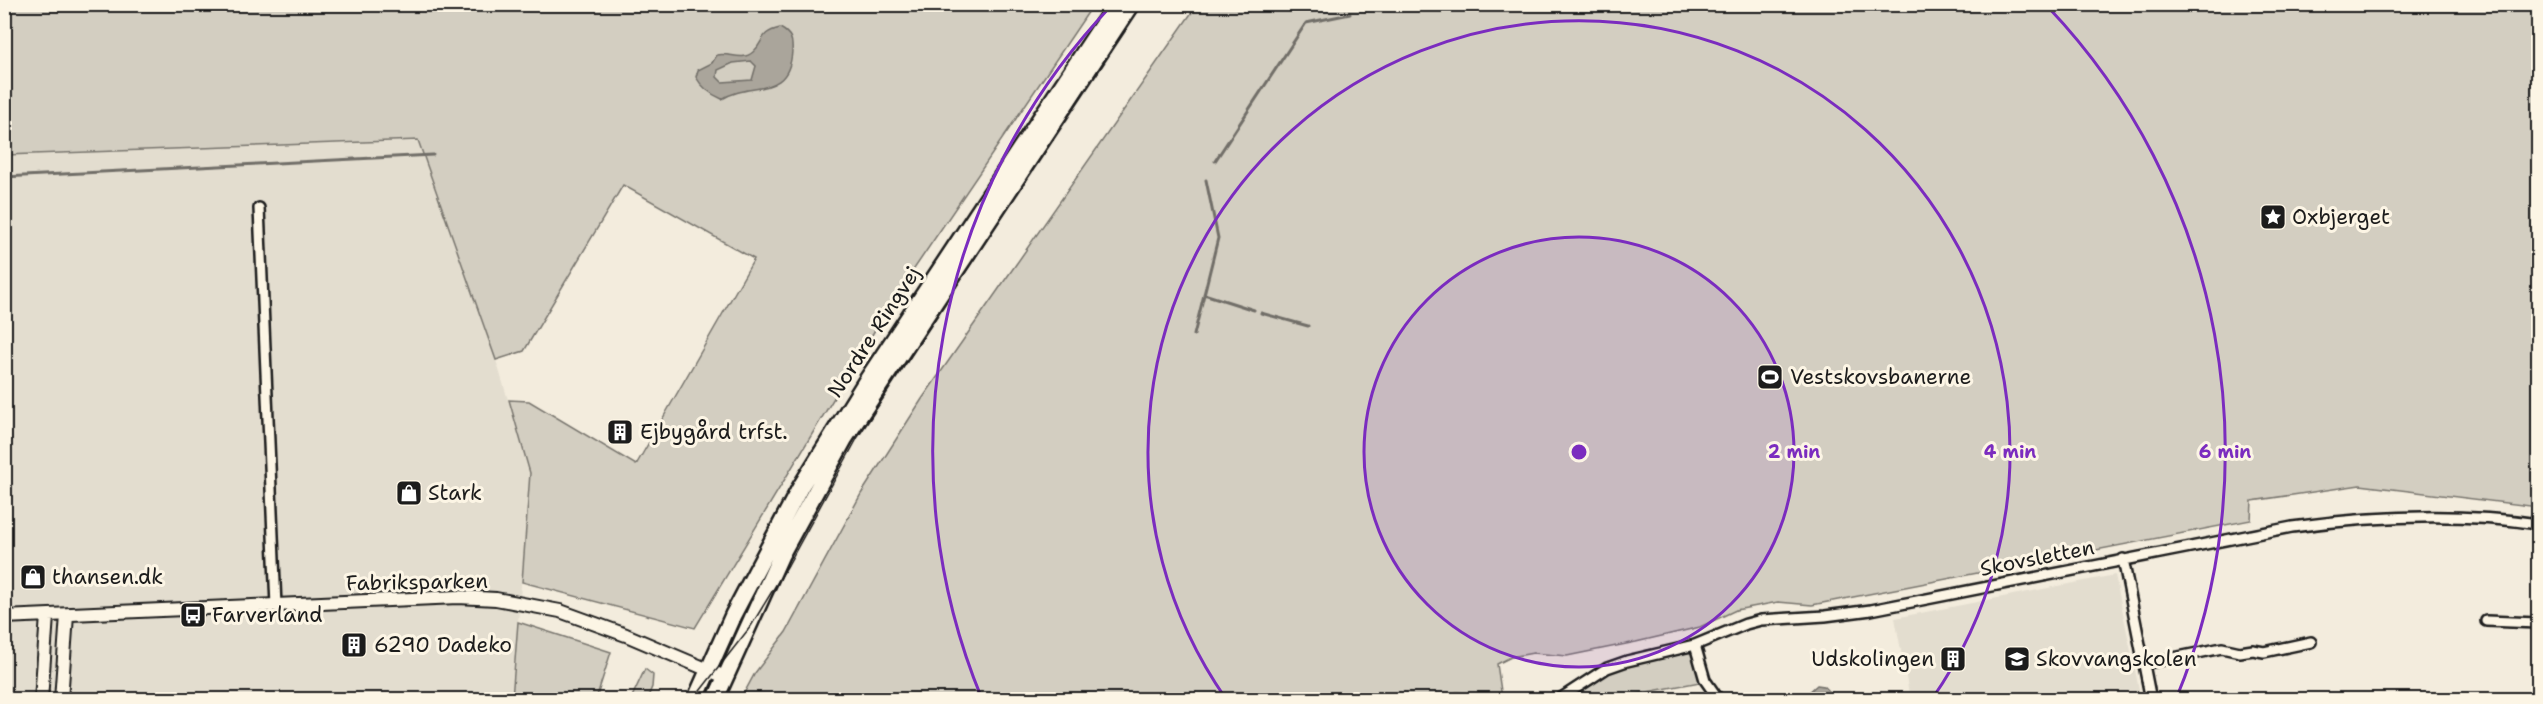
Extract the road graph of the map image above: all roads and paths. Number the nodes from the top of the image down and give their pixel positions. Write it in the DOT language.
graph roads {
  1 [pos="1116,4"];
  2 [pos="1132,4"];
  3 [pos="259,208"];
  4 [pos="2538,524"];
  5 [pos="2123,559"];
  6 [pos="276,606"];
  7 [pos="67,615"];
  8 [pos="47,616"];
  9 [pos="4,617"];
  10 [pos="2486,621"];
  11 [pos="2538,623"];
  12 [pos="2311,642"];
  13 [pos="1695,645"];
  14 [pos="2144,664"];
  15 [pos="708,669"];
  16 [pos="725,677"];
  17 [pos="41,699"];
  18 [pos="61,699"];
  19 [pos="695,699"];
  20 [pos="715,699"];
  21 [pos="1558,699"];
  22 [pos="1719,699"];
  23 [pos="2151,699"];
  1 -- 15 [label="main road, Nordre Ringvej"];
  2 -- 16 [label="main road, Nordre Ringvej"];
  3 -- 6 [label="street"];
  4 -- 5 [label="street, Skovsletten"];
  5 -- 13 [label="street, Skovsletten"];
  5 -- 14 [label="street"];
  6 -- 7 [label="street, Fabriksparken"];
  6 -- 15 [label="street, Fabriksparken"];
  7 -- 8 [label="street, Fabriksparken"];
  7 -- 18 [label="street"];
  8 -- 9 [label="street, Fabriksparken"];
  8 -- 17 [label="street"];
  10 -- 11 [label="street"];
  12 -- 14 [label="street"];
  13 -- 21 [label="street, Skovsletten"];
  13 -- 22 [label="street"];
  14 -- 23 [label="street"];
  15 -- 16 [label="street, Fabriksparken"];
  15 -- 19 [label="main road, Nordre Ringvej"];
  16 -- 20 [label="main road, Nordre Ringvej"];
}
